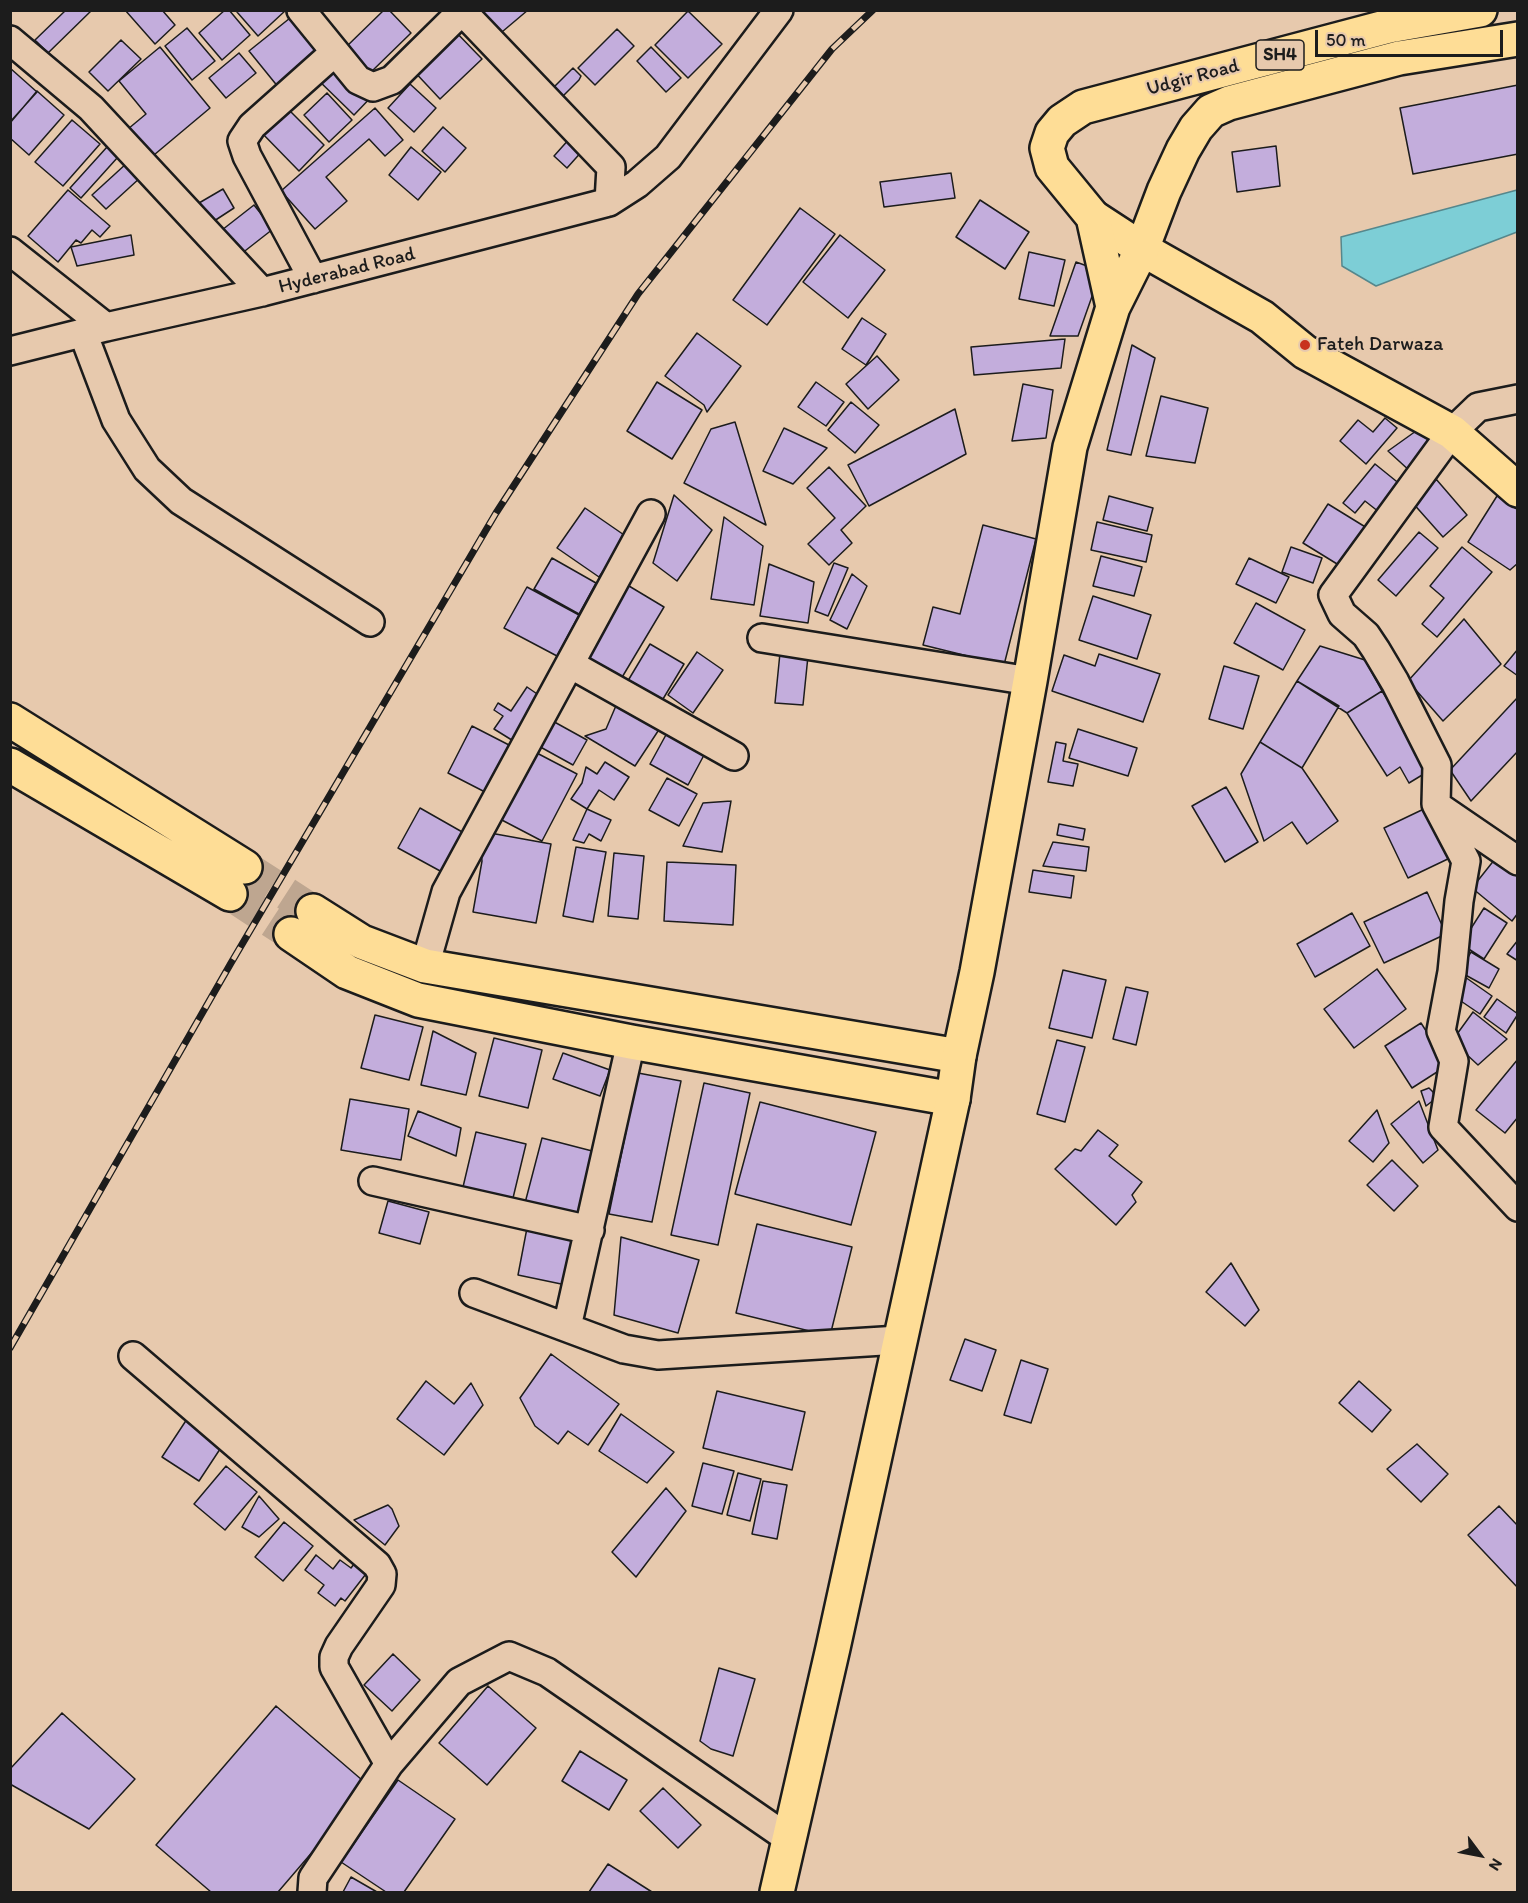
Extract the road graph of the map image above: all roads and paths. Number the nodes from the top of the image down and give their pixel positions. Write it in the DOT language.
graph roads {
  1 [pos="301,10"];
  2 [pos="779,10"];
  3 [pos="1480,10"];
  4 [pos="461,11"];
  5 [pos="1518,39"];
  6 [pos="10,40"];
  7 [pos="335,52"];
  8 [pos="609,202"];
  9 [pos="1093,218"];
  10 [pos="1142,249"];
  11 [pos="10,251"];
  12 [pos="313,279"];
  13 [pos="262,292"];
  14 [pos="1113,308"];
  15 [pos="95,330"];
  16 [pos="10,351"];
  17 [pos="1518,399"];
  18 [pos="1452,432"];
  19 [pos="1518,490"];
  20 [pos="651,514"];
  21 [pos="370,621"];
  22 [pos="762,639"];
  23 [pos="570,664"];
  24 [pos="1030,681"];
  25 [pos="10,720"];
  26 [pos="735,756"];
  27 [pos="10,765"];
  28 [pos="1436,804"];
  29 [pos="1518,861"];
  30 [pos="425,966"];
  31 [pos="631,1042"];
  32 [pos="959,1056"];
  33 [pos="952,1099"];
  34 [pos="373,1181"];
  35 [pos="1518,1207"];
  36 [pos="590,1230"];
  37 [pos="474,1293"];
  38 [pos="567,1327"];
  39 [pos="899,1340"];
  40 [pos="133,1356"];
  41 [pos="389,1764"];
  42 [pos="789,1839"];
  43 [pos="312,1893"];
  44 [pos="777,1893"];
  1 -- 7 [label="street"];
  2 -- 8 [label="street, Hyderabad Road"];
  3 -- 9 [label="main road, Udgir Road / SH4"];
  4 -- 7 [label="street"];
  4 -- 8 [label="street"];
  5 -- 10 [label="main road, Udgir Road / SH4"];
  6 -- 13 [label="street"];
  7 -- 12 [label="street"];
  8 -- 12 [label="street, Hyderabad Road"];
  9 -- 10 [label="main road"];
  9 -- 14 [label="main road"];
  10 -- 14 [label="main road, Udgir Road"];
  10 -- 18 [label="main road"];
  11 -- 15 [label="street"];
  12 -- 13 [label="street, Hyderabad Road"];
  13 -- 15 [label="street, Hyderabad Road"];
  14 -- 24 [label="main road, Udgir Road"];
  15 -- 16 [label="street, Hyderabad Road"];
  15 -- 21 [label="street"];
  17 -- 18 [label="street"];
  18 -- 19 [label="main road"];
  18 -- 28 [label="street"];
  20 -- 23 [label="street"];
  22 -- 24 [label="street"];
  23 -- 26 [label="street"];
  23 -- 30 [label="street"];
  24 -- 32 [label="main road, Udgir Road"];
  25 -- 27 [label="main road"];
  28 -- 29 [label="street"];
  28 -- 35 [label="street"];
  30 -- 31 [label="main road"];
  30 -- 32 [label="main road"];
  31 -- 33 [label="main road"];
  31 -- 36 [label="street"];
  32 -- 33 [label="main road, Udgir Road"];
  33 -- 39 [label="main road, Udgir Road"];
  34 -- 36 [label="street"];
  36 -- 38 [label="street"];
  37 -- 38 [label="street"];
  38 -- 39 [label="street"];
  39 -- 42 [label="main road, Udgir Road"];
  40 -- 41 [label="street"];
  41 -- 42 [label="street"];
  41 -- 43 [label="street"];
  42 -- 44 [label="main road, Udgir Road"];
}
